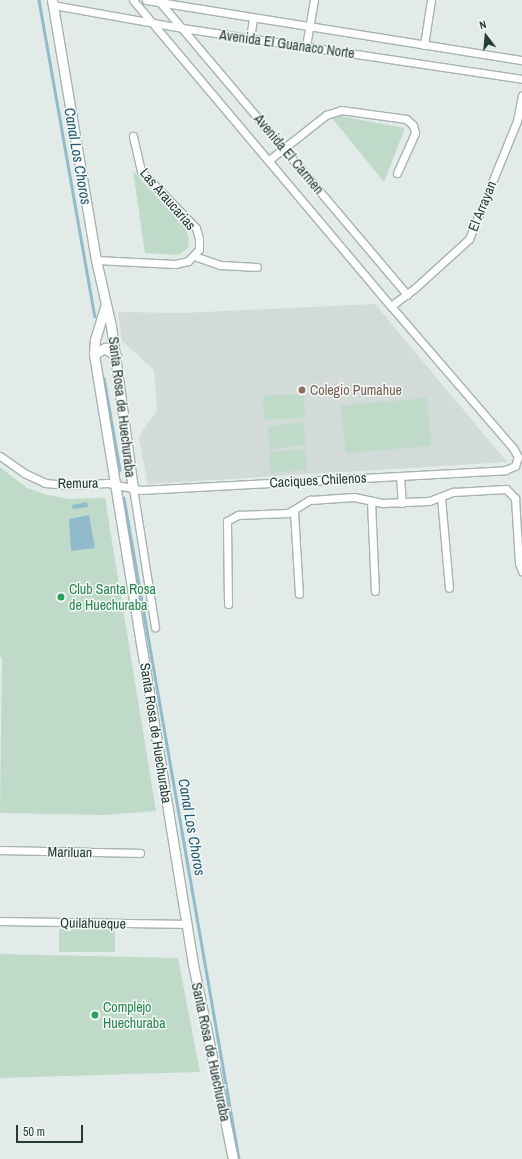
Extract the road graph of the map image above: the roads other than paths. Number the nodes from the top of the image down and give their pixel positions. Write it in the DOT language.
graph roads {
  1 [pos="133,0"];
  2 [pos="146,0"];
  3 [pos="314,0"];
  4 [pos="431,0"];
  5 [pos="159,2"];
  6 [pos="52,3"];
  7 [pos="253,18"];
  8 [pos="153,23"];
  9 [pos="310,27"];
  10 [pos="182,28"];
  11 [pos="250,38"];
  12 [pos="424,44"];
  13 [pos="306,46"];
  14 [pos="522,60"];
  15 [pos="522,79"];
  16 [pos="522,95"];
  17 [pos="133,136"];
  18 [pos="284,148"];
  19 [pos="269,160"];
  20 [pos="398,173"];
  21 [pos="194,256"];
  22 [pos="96,260"];
  23 [pos="257,267"];
  24 [pos="407,295"];
  25 [pos="391,306"];
  26 [pos="105,307"];
  27 [pos="94,354"];
  28 [pos="116,356"];
  29 [pos="0,456"];
  30 [pos="517,462"];
  31 [pos="400,476"];
  32 [pos="116,484"];
  33 [pos="133,488"];
  34 [pos="441,497"];
  35 [pos="371,501"];
  36 [pos="402,503"];
  37 [pos="294,510"];
  38 [pos="522,571"];
  39 [pos="449,588"];
  40 [pos="375,591"];
  41 [pos="299,594"];
  42 [pos="228,604"];
  43 [pos="155,627"];
  44 [pos="0,850"];
  45 [pos="140,853"];
  46 [pos="0,920"];
  47 [pos="187,924"];
  48 [pos="233,1159"];
  1 -- 8 [label="street, Avenida El Carmen"];
  2 -- 5 [label="street, Avenida El Guanaco Norte"];
  3 -- 9 [label="street"];
  4 -- 12 [label="street"];
  5 -- 7 [label="street, Avenida El Guanaco Norte"];
  5 -- 10 [label="street, Avenida El Carmen"];
  6 -- 8 [label="street, Avenida El Guanaco Norte"];
  6 -- 22 [label="street, Santa Rosa de Huechuraba"];
  7 -- 9 [label="street, Avenida El Guanaco Norte"];
  7 -- 11 [label="street"];
  8 -- 10 [label="street, Avenida El Guanaco Norte"];
  8 -- 19 [label="street, Avenida El Carmen"];
  9 -- 12 [label="street, Avenida El Guanaco Norte"];
  9 -- 13 [label="street"];
  10 -- 11 [label="street, Avenida El Guanaco Norte"];
  10 -- 18 [label="street, Avenida El Carmen"];
  11 -- 13 [label="street, Avenida El Guanaco Norte"];
  12 -- 14 [label="street, Avenida El Guanaco Norte"];
  13 -- 15 [label="street, Avenida El Guanaco Norte"];
  16 -- 24 [label="street, El Arrayan"];
  17 -- 21 [label="street, Las Araucarias"];
  18 -- 19 [label="street"];
  18 -- 20 [label="street"];
  18 -- 24 [label="street, Avenida El Carmen"];
  19 -- 25 [label="street, Avenida El Carmen"];
  21 -- 22 [label="street"];
  21 -- 23 [label="street"];
  22 -- 26 [label="street, Santa Rosa de Huechuraba"];
  24 -- 25 [label="street"];
  25 -- 30 [label="street, Avenida El Carmen"];
  26 -- 27 [label="street, Santa Rosa de Huechuraba"];
  26 -- 28 [label="street, Santa Rosa de Huechuraba"];
  27 -- 28 [label="street"];
  27 -- 32 [label="street, Santa Rosa de Huechuraba"];
  28 -- 33 [label="street, Santa Rosa de Huechuraba"];
  29 -- 32 [label="street, Remura"];
  30 -- 31 [label="street, Caciques Chilenos"];
  31 -- 33 [label="street, Caciques Chilenos"];
  31 -- 36 [label="street"];
  32 -- 33 [label="street, Caciques Chilenos"];
  32 -- 47 [label="street, Santa Rosa de Huechuraba"];
  33 -- 43 [label="street, Santa Rosa de Huechuraba"];
  34 -- 36 [label="street"];
  34 -- 38 [label="street"];
  34 -- 39 [label="street"];
  35 -- 36 [label="street"];
  35 -- 37 [label="street"];
  35 -- 40 [label="street"];
  37 -- 41 [label="street"];
  37 -- 42 [label="street"];
  44 -- 45 [label="street, Mariluan"];
  46 -- 47 [label="street, Quilahueque"];
  47 -- 48 [label="street, Santa Rosa de Huechuraba"];
}
